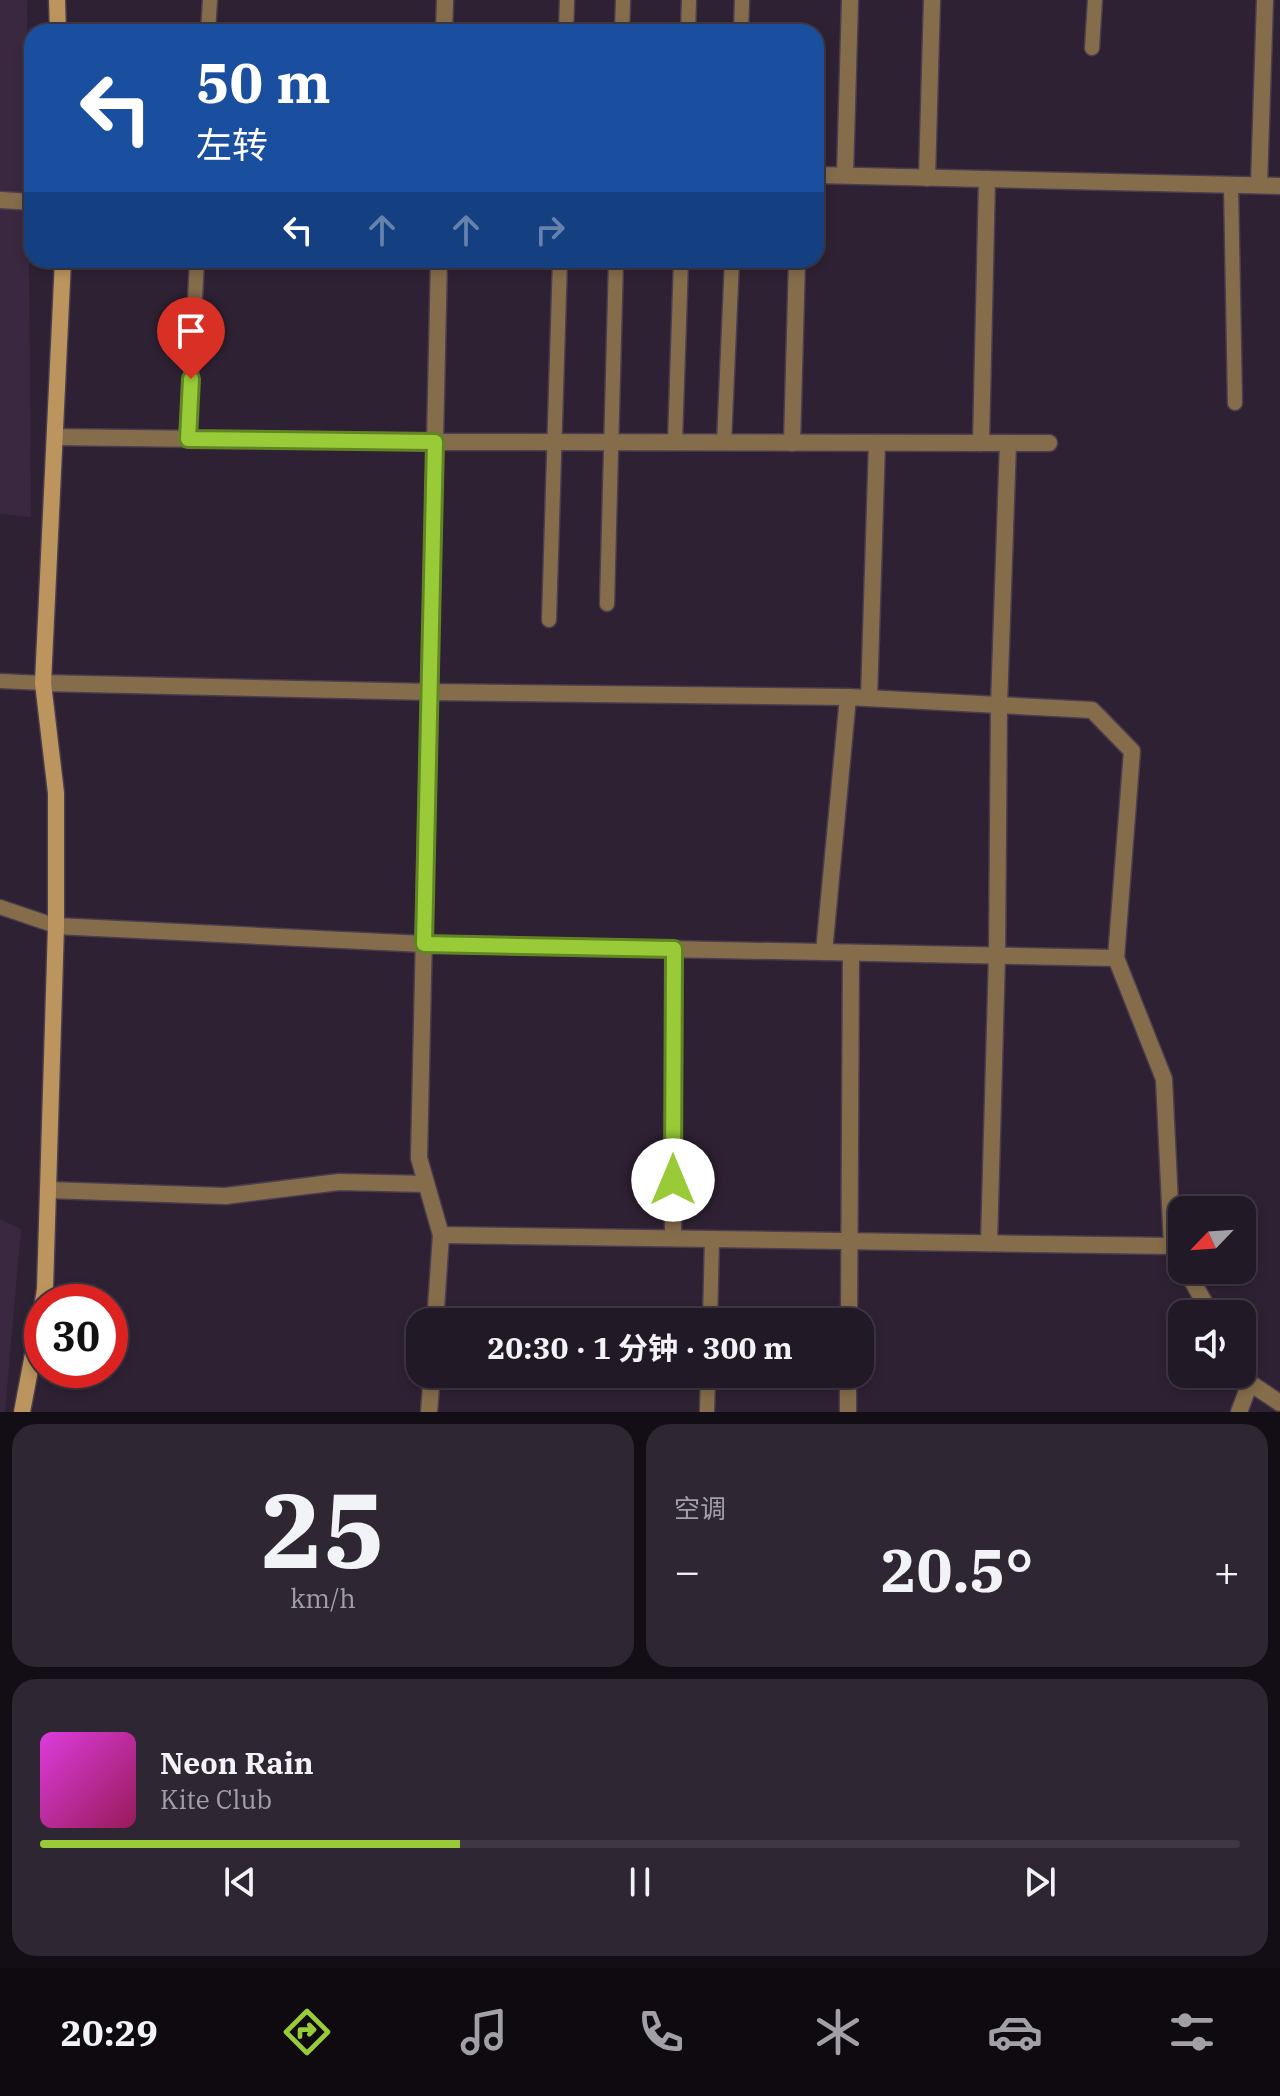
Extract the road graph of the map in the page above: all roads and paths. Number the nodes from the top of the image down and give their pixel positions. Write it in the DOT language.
graph roads {
  1 [pos="57,0"];
  2 [pos="210,0"];
  3 [pos="445,0"];
  4 [pos="567,0"];
  5 [pos="623,0"];
  6 [pos="689,0"];
  7 [pos="742,0"];
  8 [pos="850,0"];
  9 [pos="932,0"];
  10 [pos="1095,0"];
  11 [pos="1265,0"];
  12 [pos="58,24"];
  13 [pos="208,24"];
  14 [pos="444,24"];
  15 [pos="566,24"];
  16 [pos="622,24"];
  17 [pos="688,24"];
  18 [pos="741,24"];
  19 [pos="1092,48"];
  20 [pos="824,175"];
  21 [pos="845,175"];
  22 [pos="927,178"];
  23 [pos="987,179"];
  24 [pos="1231,185"];
  25 [pos="1259,185"];
  26 [pos="1280,186"];
  27 [pos="0,200"];
  28 [pos="24,202"];
  29 [pos="63,268"];
  30 [pos="197,268"];
  31 [pos="439,268"];
  32 [pos="560,268"];
  33 [pos="616,268"];
  34 [pos="681,268"];
  35 [pos="732,268"];
  36 [pos="797,268"];
  37 [pos="1235,403"];
  38 [pos="55,437"];
  39 [pos="188,439"];
  40 [pos="435,442"];
  41 [pos="554,442"];
  42 [pos="611,442"];
  43 [pos="675,442"];
  44 [pos="724,443"];
  45 [pos="792,443"];
  46 [pos="877,443"];
  47 [pos="981,443"];
  48 [pos="1008,443"];
  49 [pos="1049,443"];
  50 [pos="607,604"];
  51 [pos="549,620"];
  52 [pos="0,681"];
  53 [pos="43,683"];
  54 [pos="430,692"];
  55 [pos="848,697"];
  56 [pos="869,698"];
  57 [pos="999,705"];
  58 [pos="0,907"];
  59 [pos="56,926"];
  60 [pos="424,944"];
  61 [pos="674,949"];
  62 [pos="824,952"];
  63 [pos="851,953"];
  64 [pos="997,955"];
  65 [pos="1116,958"];
  66 [pos="426,1184"];
  67 [pos="48,1190"];
  68 [pos="1170,1196"];
  69 [pos="441,1235"];
  70 [pos="673,1238"];
  71 [pos="712,1239"];
  72 [pos="850,1241"];
  73 [pos="989,1243"];
  74 [pos="1168,1246"];
  75 [pos="45,1284"];
  76 [pos="436,1308"];
  77 [pos="710,1308"];
  78 [pos="849,1308"];
  79 [pos="1256,1384"];
  80 [pos="26,1388"];
  81 [pos="431,1388"];
  82 [pos="708,1388"];
  83 [pos="848,1388"];
  84 [pos="1244,1388"];
  85 [pos="1280,1403"];
  86 [pos="22,1412"];
  87 [pos="429,1412"];
  88 [pos="707,1412"];
  89 [pos="848,1412"];
  90 [pos="1239,1412"];
  1 -- 12 [label="main road"];
  2 -- 13 [label="lane"];
  3 -- 14 [label="street"];
  4 -- 15 [label="lane"];
  5 -- 16 [label="lane"];
  6 -- 17 [label="lane"];
  7 -- 18 [label="lane"];
  8 -- 21 [label="street"];
  9 -- 22 [label="street"];
  10 -- 19 [label="lane"];
  11 -- 25 [label="street"];
  20 -- 21 [label="street"];
  21 -- 22 [label="street"];
  22 -- 23 [label="street"];
  23 -- 24 [label="street"];
  23 -- 47 [label="street"];
  24 -- 25 [label="street"];
  24 -- 37 [label="lane"];
  25 -- 26 [label="street"];
  27 -- 28 [label="street"];
  29 -- 38 [label="main road"];
  30 -- 39 [label="lane"];
  31 -- 40 [label="street"];
  32 -- 41 [label="lane"];
  33 -- 42 [label="lane"];
  34 -- 43 [label="lane"];
  35 -- 44 [label="lane"];
  36 -- 45 [label="street"];
  38 -- 39 [label="street"];
  38 -- 53 [label="main road"];
  39 -- 40 [label="street"];
  40 -- 41 [label="street"];
  40 -- 54 [label="street"];
  41 -- 42 [label="street"];
  41 -- 51 [label="lane"];
  42 -- 43 [label="street"];
  42 -- 50 [label="lane"];
  43 -- 44 [label="street"];
  44 -- 45 [label="street"];
  45 -- 46 [label="street"];
  46 -- 47 [label="street"];
  46 -- 56 [label="street"];
  47 -- 48 [label="street"];
  48 -- 49 [label="street"];
  48 -- 57 [label="street"];
  52 -- 53 [label="lane"];
  53 -- 54 [label="street"];
  53 -- 59 [label="main road"];
  54 -- 55 [label="street"];
  54 -- 60 [label="street"];
  55 -- 56 [label="street"];
  55 -- 62 [label="street"];
  56 -- 57 [label="street"];
  57 -- 64 [label="street"];
  57 -- 65 [label="street"];
  58 -- 59 [label="lane"];
  59 -- 60 [label="street"];
  59 -- 67 [label="main road"];
  60 -- 61 [label="street"];
  60 -- 66 [label="street"];
  61 -- 62 [label="street"];
  61 -- 70 [label="street"];
  62 -- 63 [label="street"];
  63 -- 64 [label="street"];
  63 -- 72 [label="street"];
  64 -- 65 [label="street"];
  64 -- 73 [label="street"];
  65 -- 68 [label="street"];
  66 -- 67 [label="street"];
  66 -- 69 [label="street"];
  67 -- 75 [label="main road"];
  69 -- 70 [label="street"];
  69 -- 76 [label="street"];
  70 -- 71 [label="street"];
  71 -- 72 [label="street"];
  71 -- 77 [label="lane"];
  72 -- 73 [label="street"];
  72 -- 78 [label="street"];
  73 -- 74 [label="street"];
  79 -- 85 [label="street"];
  80 -- 86 [label="main road"];
  81 -- 87 [label="street"];
  82 -- 88 [label="lane"];
  83 -- 89 [label="street"];
  84 -- 90 [label="street"];
}
